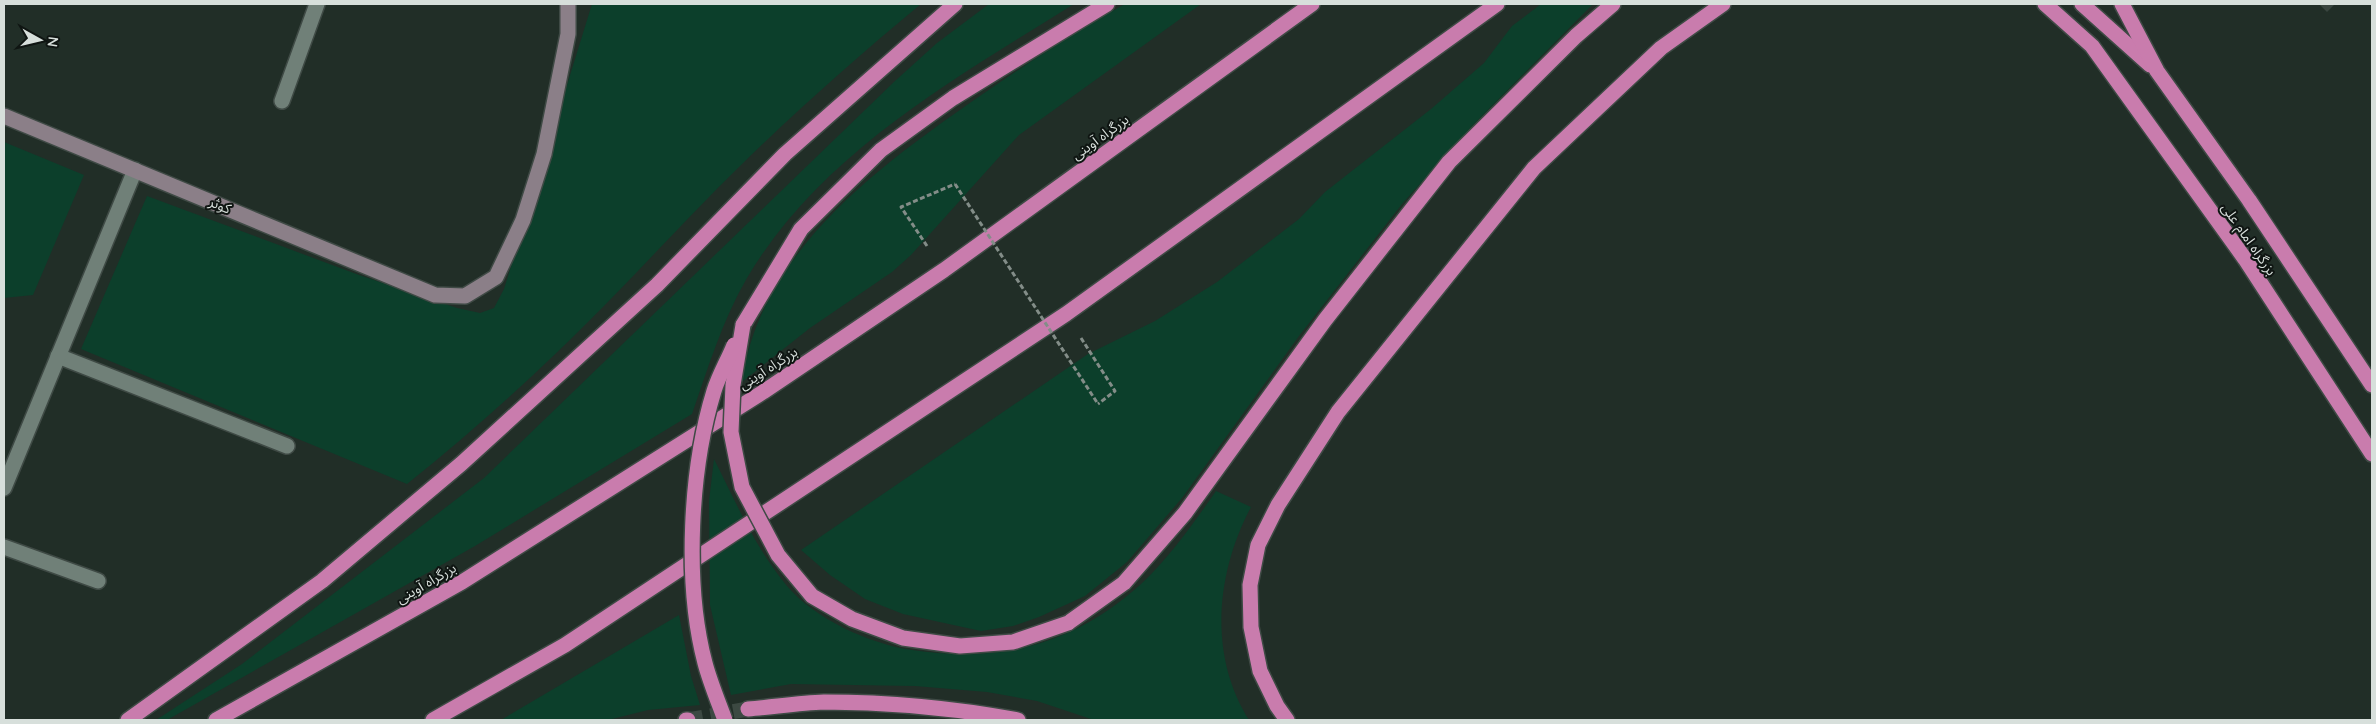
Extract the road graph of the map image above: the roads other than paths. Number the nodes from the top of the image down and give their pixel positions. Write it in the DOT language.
graph roads {
  1 [pos="317,4"];
  2 [pos="568,4"];
  3 [pos="955,4"];
  4 [pos="1107,4"];
  5 [pos="1312,4"];
  6 [pos="1497,4"];
  7 [pos="1613,4"];
  8 [pos="1723,4"];
  9 [pos="2046,4"];
  10 [pos="2082,4"];
  11 [pos="2122,4"];
  12 [pos="2157,71"];
  13 [pos="282,101"];
  14 [pos="4,116"];
  15 [pos="135,170"];
  16 [pos="743,325"];
  17 [pos="58,356"];
  18 [pos="2372,385"];
  19 [pos="287,446"];
  20 [pos="2372,454"];
  21 [pos="4,488"];
  22 [pos="4,547"];
  23 [pos="98,581"];
  24 [pos="748,709"];
  25 [pos="128,720"];
  26 [pos="216,720"];
  27 [pos="433,720"];
  28 [pos="725,720"];
  29 [pos="1018,720"];
  30 [pos="1287,720"];
  1 -- 13 [label="street"];
  2 -- 15 [label="main road, کوثر"];
  3 -- 25 [label="highway"];
  4 -- 16 [label="highway"];
  5 -- 26 [label="highway, بزرگراه آوینی"];
  6 -- 27 [label="highway"];
  7 -- 16 [label="highway, bridge"];
  8 -- 30 [label="highway"];
  9 -- 20 [label="highway, بزرگراه امام علی"];
  10 -- 12 [label="highway"];
  11 -- 12 [label="highway"];
  12 -- 18 [label="highway"];
  14 -- 15 [label="main road, کوثر"];
  15 -- 17 [label="street"];
  16 -- 28 [label="highway, bridge"];
  17 -- 19 [label="street"];
  17 -- 21 [label="street"];
  22 -- 23 [label="street"];
  24 -- 29 [label="highway"];
}
